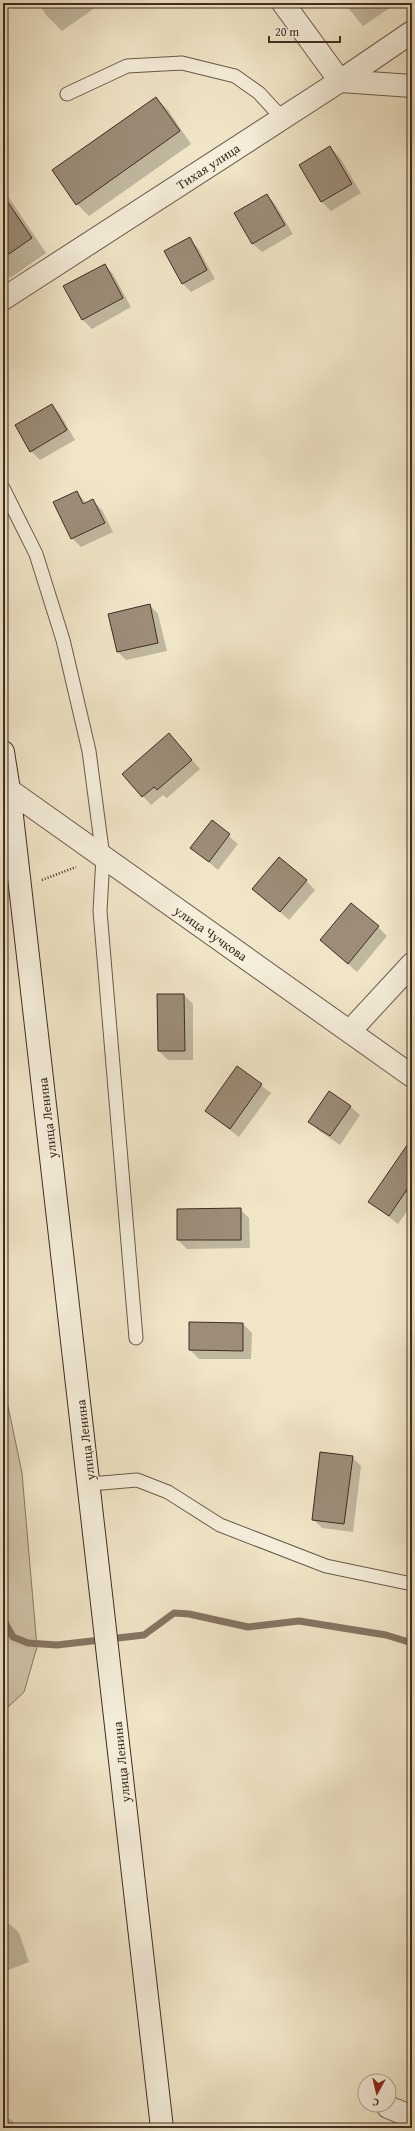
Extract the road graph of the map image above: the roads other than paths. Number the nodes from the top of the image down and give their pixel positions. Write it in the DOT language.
graph roads {
  1 [pos="283,3"];
  2 [pos="412,32"];
  3 [pos="340,80"];
  4 [pos="412,86"];
  5 [pos="68,94"];
  6 [pos="282,118"];
  7 [pos="3,299"];
  8 [pos="3,488"];
  9 [pos="3,752"];
  10 [pos="9,790"];
  11 [pos="103,857"];
  12 [pos="412,964"];
  13 [pos="350,1031"];
  14 [pos="412,1076"];
  15 [pos="136,1338"];
  16 [pos="90,1484"];
  17 [pos="412,1584"];
  18 [pos="397,2111"];
  19 [pos="412,2117"];
  20 [pos="162,2128"];
  1 -- 3 [label="main road"];
  2 -- 3 [label="main road, Тихая улица"];
  3 -- 4 [label="main road"];
  3 -- 6 [label="main road, Тихая улица"];
  5 -- 6 [label="lane"];
  6 -- 7 [label="main road, Тихая улица"];
  8 -- 11 [label="lane"];
  9 -- 10 [label="main road, улица Ленина"];
  10 -- 11 [label="main road, улица Чучкова"];
  10 -- 16 [label="main road, улица Ленина"];
  11 -- 13 [label="main road, улица Чучкова"];
  11 -- 15 [label="lane"];
  12 -- 13 [label="main road"];
  13 -- 14 [label="main road, улица Чучкова"];
  16 -- 17 [label="lane"];
  16 -- 20 [label="main road, улица Ленина"];
  18 -- 19 [label="main road"];
}
